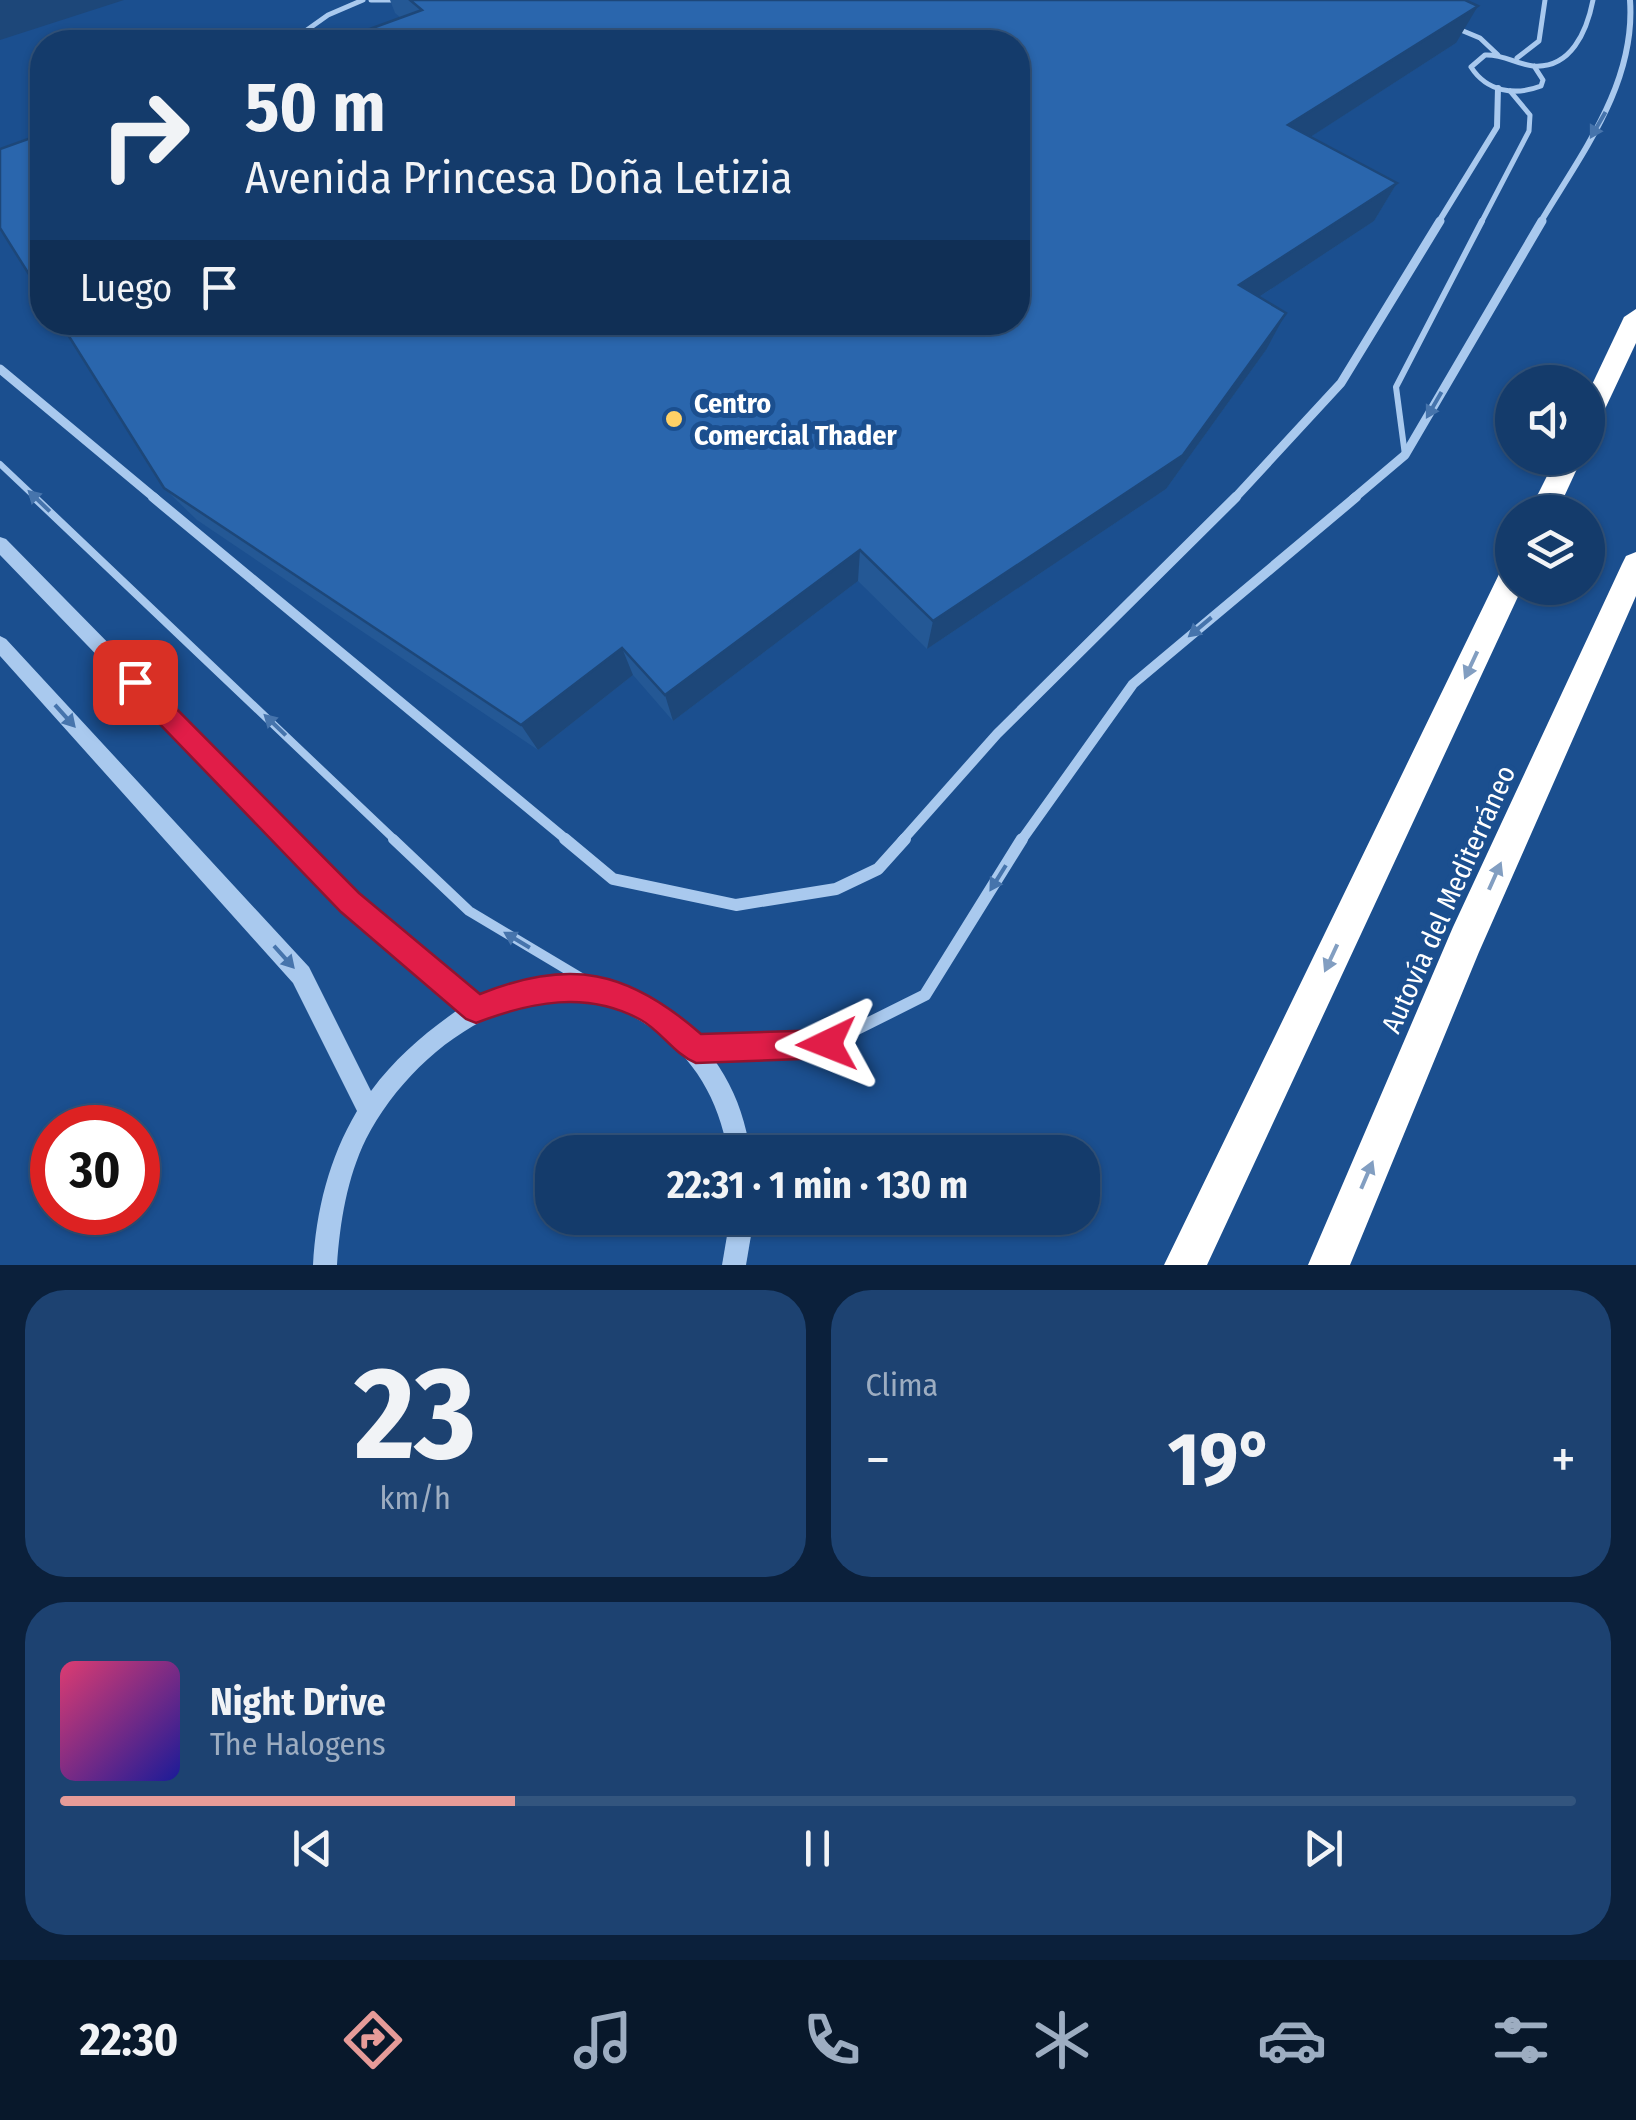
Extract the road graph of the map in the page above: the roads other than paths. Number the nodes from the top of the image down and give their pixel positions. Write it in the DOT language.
graph roads {
  1 [pos="363,0"];
  2 [pos="371,0"];
  3 [pos="404,0"];
  4 [pos="1545,0"];
  5 [pos="1592,0"];
  6 [pos="1630,0"];
  7 [pos="1442,21"];
  8 [pos="307,30"];
  9 [pos="1498,55"];
  10 [pos="1517,58"];
  11 [pos="1534,66"];
  12 [pos="1498,88"];
  13 [pos="1510,91"];
  14 [pos="1636,318"];
  15 [pos="0,369"];
  16 [pos="1605,383"];
  17 [pos="1404,455"];
  18 [pos="0,464"];
  19 [pos="0,544"];
  20 [pos="1636,564"];
  21 [pos="1499,605"];
  22 [pos="0,644"];
  23 [pos="601,990"];
  24 [pos="476,1009"];
  25 [pos="696,1048"];
  26 [pos="369,1111"];
  27 [pos="735,1135"];
  28 [pos="739,1235"];
  29 [pos="325,1265"];
  30 [pos="734,1265"];
  31 [pos="1184,1265"];
  32 [pos="1329,1265"];
  1 -- 8 [label="lane"];
  2 -- 3 [label="lane"];
  4 -- 10 [label="lane"];
  5 -- 11 [label="lane"];
  6 -- 17 [label="street, one-way"];
  7 -- 9 [label="lane"];
  9 -- 10 [label="lane"];
  9 -- 12 [label="lane"];
  10 -- 11 [label="lane"];
  11 -- 13 [label="lane"];
  12 -- 13 [label="lane"];
  12 -- 15 [label="street"];
  13 -- 17 [label="lane"];
  14 -- 16 [label="highway"];
  17 -- 25 [label="street, one-way"];
  23 -- 18 [label="lane, one-way"];
  19 -- 24 [label="street"];
  32 -- 20 [label="highway, Autovía del Mediterráneo, one-way"];
  21 -- 31 [label="highway, one-way"];
  22 -- 26 [label="street, one-way"];
  23 -- 24 [label="street"];
  23 -- 25 [label="street"];
  24 -- 26 [label="street"];
  25 -- 27 [label="street"];
  26 -- 29 [label="street"];
  28 -- 30 [label="street"];
}
